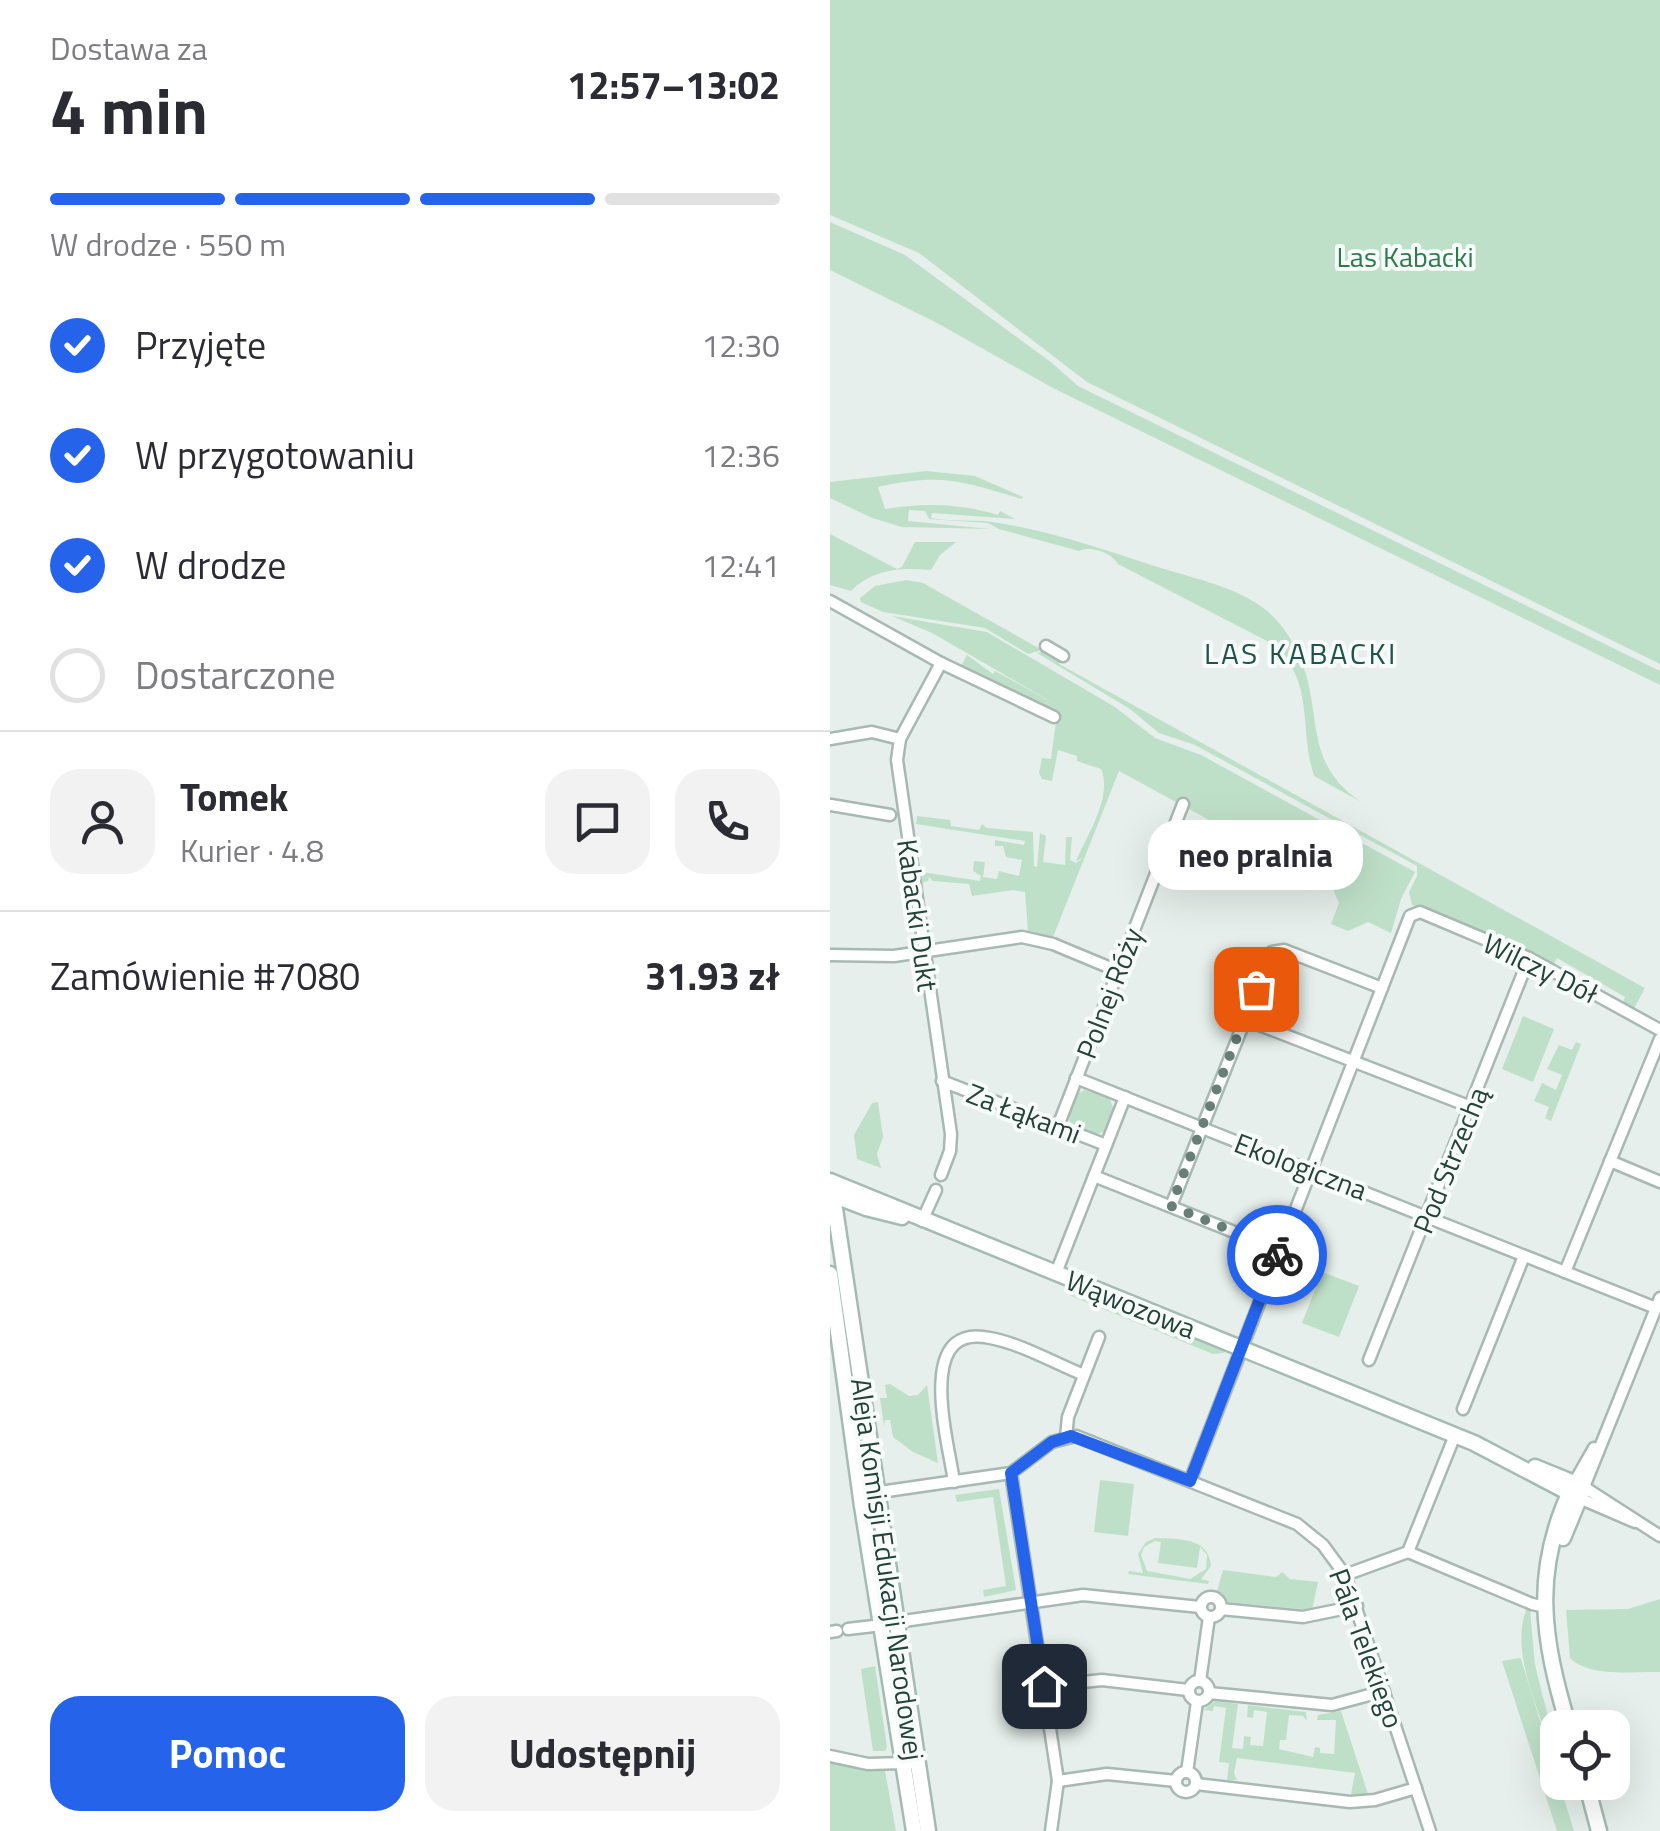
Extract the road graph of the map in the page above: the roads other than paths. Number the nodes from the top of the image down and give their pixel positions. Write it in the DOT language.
graph roads {
  1 [pos="830,601"];
  2 [pos="1046,646"];
  3 [pos="1062,656"];
  4 [pos="940,663"];
  5 [pos="1054,718"];
  6 [pos="830,739"];
  7 [pos="900,739"];
  8 [pos="1183,804"];
  9 [pos="832,805"];
  10 [pos="890,814"];
  11 [pos="923,952"];
  12 [pos="830,955"];
  13 [pos="1529,958"];
  14 [pos="1118,970"];
  15 [pos="1382,988"];
  16 [pos="1244,1019"];
  17 [pos="1660,1030"];
  18 [pos="1660,1039"];
  19 [pos="1353,1061"];
  20 [pos="1076,1078"];
  21 [pos="942,1081"];
  22 [pos="1124,1097"];
  23 [pos="1470,1107"];
  24 [pos="1058,1126"];
  25 [pos="1201,1127"];
  26 [pos="1106,1145"];
  27 [pos="1610,1162"];
  28 [pos="1310,1170"];
  29 [pos="942,1175"];
  30 [pos="1094,1176"];
  31 [pos="1660,1182"];
  32 [pos="830,1186"];
  33 [pos="936,1190"];
  34 [pos="1171,1206"];
  35 [pos="862,1207"];
  36 [pos="1428,1216"];
  37 [pos="922,1221"];
  38 [pos="836,1228"];
  39 [pos="1279,1250"];
  40 [pos="1524,1256"];
  41 [pos="1565,1272"];
  42 [pos="830,1274"];
  43 [pos="1056,1274"];
  44 [pos="1657,1309"];
  45 [pos="1099,1337"];
  46 [pos="1241,1349"];
  47 [pos="1369,1360"];
  48 [pos="1084,1375"];
  49 [pos="1464,1409"];
  50 [pos="1455,1435"];
  51 [pos="1066,1437"];
  52 [pos="1011,1473"];
  53 [pos="1190,1481"];
  54 [pos="954,1482"];
  55 [pos="1576,1490"];
  56 [pos="869,1494"];
  57 [pos="1660,1536"];
  58 [pos="1408,1552"];
  59 [pos="1345,1575"];
  60 [pos="1546,1599"];
  61 [pos="1031,1602"];
  62 [pos="1200,1606"];
  63 [pos="1357,1606"];
  64 [pos="1221,1609"];
  65 [pos="1209,1617"];
  66 [pos="889,1624"];
  67 [pos="838,1630"];
  68 [pos="1200,1681"];
  69 [pos="1044,1686"];
  70 [pos="1188,1690"];
  71 [pos="1384,1691"];
  72 [pos="1209,1693"];
  73 [pos="1197,1702"];
  74 [pos="1564,1710"];
  75 [pos="830,1756"];
  76 [pos="903,1762"];
  77 [pos="1187,1772"];
  78 [pos="1058,1781"];
  79 [pos="1176,1781"];
  80 [pos="920,1782"];
  81 [pos="1196,1784"];
  82 [pos="1416,1788"];
  83 [pos="1591,1800"];
  84 [pos="914,1831"];
  85 [pos="928,1831"];
  86 [pos="1051,1831"];
  87 [pos="1430,1831"];
  88 [pos="1599,1831"];
  1 -- 4 [label="street"];
  2 -- 3 [label="street"];
  4 -- 5 [label="street"];
  4 -- 7 [label="street, Kabacki Dukt"];
  6 -- 7 [label="street"];
  7 -- 11 [label="street, Kabacki Dukt"];
  8 -- 14 [label="street, Polnej Róży"];
  9 -- 10 [label="street"];
  11 -- 12 [label="street"];
  11 -- 14 [label="street"];
  11 -- 21 [label="street, Kabacki Dukt"];
  13 -- 15 [label="street, Wilczy Dół"];
  13 -- 17 [label="street, Wilczy Dół"];
  13 -- 23 [label="street, Pod Strzechą"];
  14 -- 20 [label="street, Polnej Róży"];
  15 -- 16 [label="street"];
  15 -- 19 [label="street"];
  16 -- 19 [label="street"];
  16 -- 25 [label="street"];
  18 -- 27 [label="street"];
  19 -- 23 [label="street"];
  19 -- 28 [label="street"];
  20 -- 22 [label="street, Ekologiczna"];
  20 -- 24 [label="street, Polnej Róży"];
  21 -- 24 [label="street, Za Łąkami"];
  21 -- 29 [label="street, Kabacki Dukt"];
  22 -- 25 [label="street, Ekologiczna"];
  22 -- 26 [label="street"];
  23 -- 36 [label="street, Pod Strzechą"];
  24 -- 26 [label="street, Za Łąkami"];
  25 -- 28 [label="street, Ekologiczna"];
  25 -- 34 [label="street"];
  26 -- 30 [label="street"];
  27 -- 31 [label="street"];
  27 -- 41 [label="street"];
  28 -- 36 [label="street, Ekologiczna"];
  28 -- 39 [label="street"];
  30 -- 34 [label="street"];
  30 -- 43 [label="street"];
  32 -- 35 [label="street, Wąwozowa"];
  32 -- 37 [label="street, Wąwozowa"];
  32 -- 38 [label="street, Aleja Komisji Edukacji Narodowej"];
  33 -- 37 [label="street"];
  34 -- 39 [label="street"];
  35 -- 37 [label="street, Wąwozowa"];
  35 -- 38 [label="street"];
  36 -- 40 [label="street, Ekologiczna"];
  36 -- 47 [label="street, Pod Strzechą"];
  37 -- 43 [label="street, Wąwozowa"];
  38 -- 56 [label="street, Aleja Komisji Edukacji Narodowej"];
  39 -- 46 [label="street"];
  40 -- 41 [label="street, Ekologiczna"];
  40 -- 49 [label="street"];
  41 -- 44 [label="street, Ekologiczna"];
  42 -- 56 [label="street, Aleja Komisji Edukacji Narodowej"];
  43 -- 46 [label="street, Wąwozowa"];
  44 -- 55 [label="street"];
  45 -- 48 [label="street"];
  46 -- 50 [label="street, Wąwozowa"];
  46 -- 53 [label="street"];
  48 -- 51 [label="street"];
  48 -- 54 [label="street"];
  50 -- 55 [label="street, Wąwozowa"];
  50 -- 58 [label="street"];
  51 -- 52 [label="street"];
  51 -- 53 [label="street, Pála Telekiego"];
  52 -- 54 [label="street"];
  52 -- 61 [label="street"];
  53 -- 59 [label="street, Pála Telekiego"];
  54 -- 56 [label="street"];
  55 -- 57 [label="street"];
  55 -- 60 [label="street"];
  56 -- 66 [label="street, Aleja Komisji Edukacji Narodowej"];
  58 -- 59 [label="street"];
  58 -- 60 [label="street"];
  59 -- 63 [label="street, Pála Telekiego"];
  60 -- 74 [label="street"];
  61 -- 62 [label="street"];
  61 -- 66 [label="street"];
  61 -- 69 [label="street"];
  62 -- 64 [label="street"];
  62 -- 65 [label="street"];
  63 -- 64 [label="street"];
  63 -- 71 [label="street, Pála Telekiego"];
  64 -- 65 [label="street"];
  65 -- 68 [label="street"];
  66 -- 67 [label="street"];
  66 -- 76 [label="street, Aleja Komisji Edukacji Narodowej"];
  66 -- 80 [label="street, Aleja Komisji Edukacji Narodowej"];
  68 -- 70 [label="street"];
  68 -- 72 [label="street"];
  69 -- 70 [label="street"];
  69 -- 78 [label="street"];
  70 -- 73 [label="street"];
  71 -- 72 [label="street"];
  71 -- 82 [label="street, Pála Telekiego"];
  72 -- 73 [label="street"];
  73 -- 77 [label="street"];
  75 -- 76 [label="street"];
  76 -- 80 [label="street, Aleja Komisji Edukacji Narodowej"];
  76 -- 84 [label="street, Aleja Komisji Edukacji Narodowej"];
  77 -- 79 [label="street"];
  77 -- 81 [label="street"];
  78 -- 79 [label="street"];
  78 -- 86 [label="street"];
  79 -- 81 [label="street"];
  80 -- 85 [label="street, Aleja Komisji Edukacji Narodowej"];
  81 -- 82 [label="street"];
  82 -- 87 [label="street, Pála Telekiego"];
  83 -- 88 [label="street"];
}
